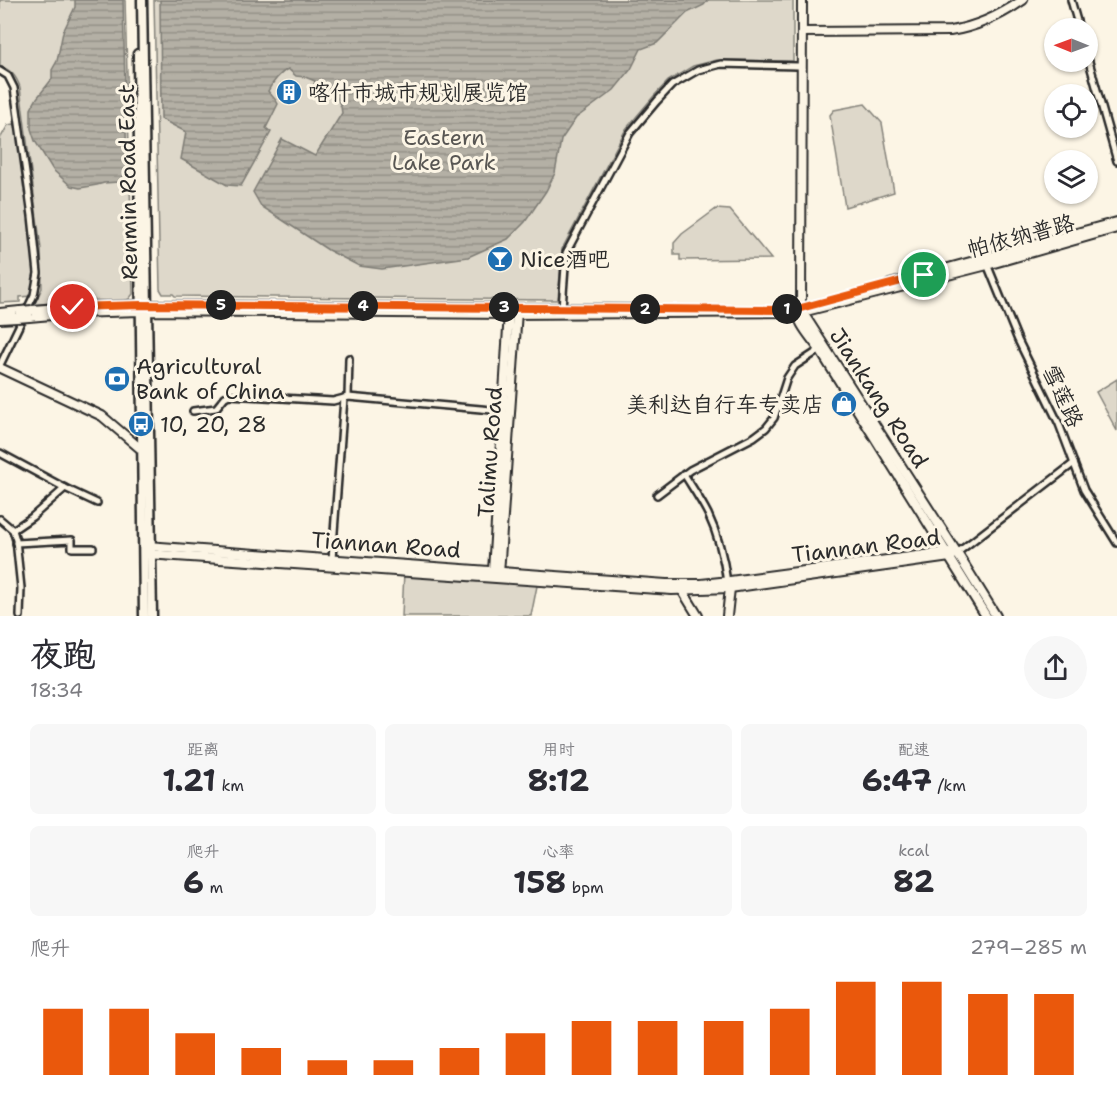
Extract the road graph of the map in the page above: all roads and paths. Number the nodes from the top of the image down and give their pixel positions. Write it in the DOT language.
graph roads {
  1 [pos="137,0"];
  2 [pos="142,0"];
  3 [pos="800,0"];
  4 [pos="1023,0"];
  5 [pos="1071,0"];
  6 [pos="1076,18"];
  7 [pos="802,33"];
  8 [pos="798,66"];
  9 [pos="0,71"];
  10 [pos="1092,72"];
  11 [pos="1117,161"];
  12 [pos="1117,222"];
  13 [pos="1117,228"];
  14 [pos="986,262"];
  15 [pos="144,308"];
  16 [pos="562,308"];
  17 [pos="799,310"];
  18 [pos="513,311"];
  19 [pos="0,313"];
  20 [pos="18,314"];
  21 [pos="0,319"];
  22 [pos="822,348"];
  23 [pos="349,358"];
  24 [pos="0,366"];
  25 [pos="346,398"];
  26 [pos="193,411"];
  27 [pos="503,411"];
  28 [pos="142,450"];
  29 [pos="0,453"];
  30 [pos="1074,463"];
  31 [pos="684,474"];
  32 [pos="64,488"];
  33 [pos="657,495"];
  34 [pos="97,503"];
  35 [pos="0,519"];
  36 [pos="13,530"];
  37 [pos="16,543"];
  38 [pos="1117,543"];
  39 [pos="93,548"];
  40 [pos="147,550"];
  41 [pos="951,554"];
  42 [pos="332,560"];
  43 [pos="497,574"];
  44 [pos="728,585"];
  45 [pos="682,590"];
  46 [pos="20,616"];
  47 [pos="144,616"];
  48 [pos="152,616"];
  49 [pos="698,616"];
  50 [pos="727,616"];
  51 [pos="986,616"];
  52 [pos="996,616"];
  1 -- 15 [label="main road, Renmin Road East"];
  2 -- 15 [label="main road, Renmin Road East"];
  3 -- 7 [label="main road"];
  3 -- 8 [label="main road"];
  4 -- 7 [label="main road"];
  5 -- 6 [label="street"];
  7 -- 17 [label="main road"];
  8 -- 16 [label="street"];
  8 -- 17 [label="main road"];
  9 -- 24 [label="street"];
  10 -- 11 [label="street"];
  12 -- 14 [label="main road, 帕依纳普路"];
  13 -- 14 [label="main road, 帕依纳普路"];
  14 -- 17 [label="main road, 帕依纳普路"];
  14 -- 30 [label="street, 雪莲路"];
  15 -- 18 [label="main road, 帕依纳普路"];
  15 -- 20 [label="main road, 帕依纳普路, bridge"];
  15 -- 28 [label="main road, Renmin Road East"];
  15 -- 40 [label="main road, Renmin Road East"];
  16 -- 17 [label="main road, 帕依纳普路"];
  16 -- 18 [label="main road, 帕依纳普路"];
  17 -- 18 [label="main road, 帕依纳普路"];
  17 -- 22 [label="main road, Jiankang Road"];
  18 -- 27 [label="main road, Talimu Road"];
  18 -- 43 [label="main road, Talimu Road"];
  19 -- 20 [label="main road"];
  20 -- 21 [label="main road"];
  22 -- 31 [label="street"];
  22 -- 41 [label="main road, Jiankang Road"];
  23 -- 25 [label="street"];
  24 -- 28 [label="main road"];
  25 -- 26 [label="street"];
  25 -- 27 [label="street"];
  25 -- 42 [label="street"];
  27 -- 43 [label="main road, Talimu Road"];
  28 -- 40 [label="main road, Renmin Road East"];
  29 -- 32 [label="street"];
  30 -- 38 [label="street, 雪莲路"];
  30 -- 41 [label="street"];
  31 -- 33 [label="street"];
  31 -- 44 [label="street"];
  32 -- 34 [label="street"];
  32 -- 36 [label="street"];
  35 -- 36 [label="street"];
  36 -- 37 [label="street"];
  37 -- 39 [label="street"];
  37 -- 46 [label="street"];
  40 -- 42 [label="main road, Tiannan Road"];
  40 -- 43 [label="main road, Tiannan Road"];
  40 -- 47 [label="main road, Renmin Road East"];
  40 -- 48 [label="main road, Renmin Road East"];
  41 -- 44 [label="main road, Tiannan Road"];
  41 -- 51 [label="main road, Jiankang Road"];
  41 -- 52 [label="main road, Jiankang Road"];
  42 -- 43 [label="main road, Tiannan Road"];
  43 -- 44 [label="main road, Tiannan Road"];
  43 -- 45 [label="main road, Tiannan Road"];
  44 -- 45 [label="main road, Tiannan Road"];
  44 -- 50 [label="main road"];
  45 -- 49 [label="main road"];
}
